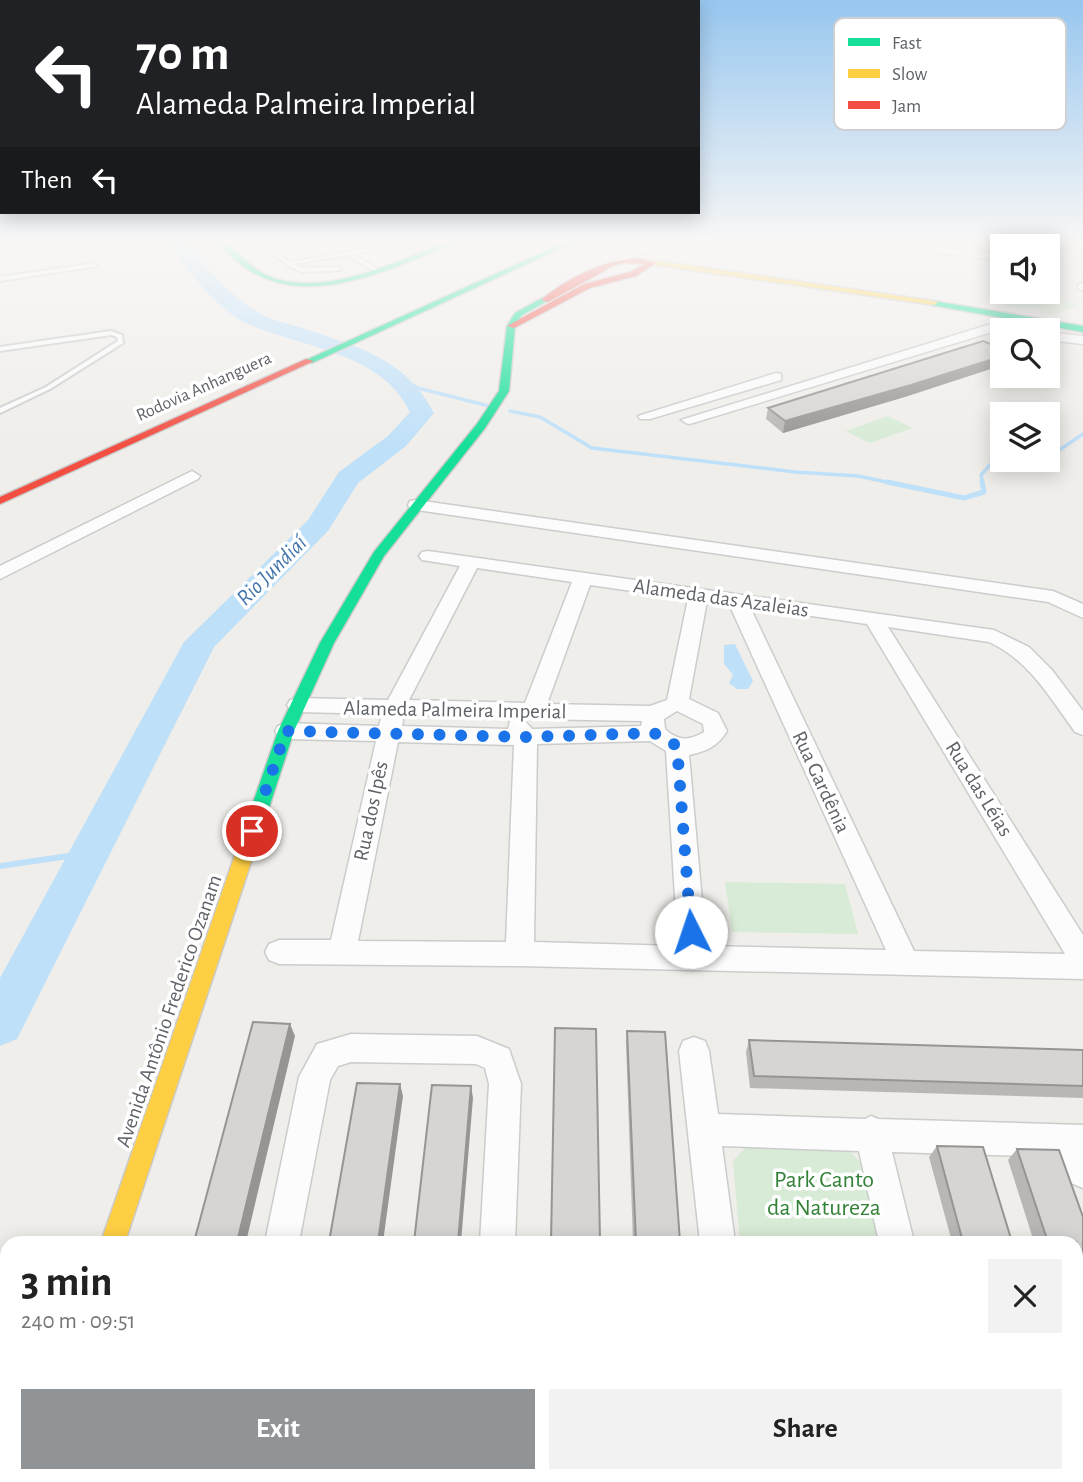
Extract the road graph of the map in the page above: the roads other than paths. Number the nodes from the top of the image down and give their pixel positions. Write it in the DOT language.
graph roads {
  1 [pos="406,308"];
  2 [pos="411,308"];
  3 [pos="541,308"];
  4 [pos="947,308"];
  5 [pos="990,318"];
  6 [pos="364,328"];
  7 [pos="990,328"];
  8 [pos="1083,329"];
  9 [pos="1060,331"];
  10 [pos="1060,335"];
  11 [pos="1083,340"];
  12 [pos="945,341"];
  13 [pos="0,349"];
  14 [pos="858,353"];
  15 [pos="291,362"];
  16 [pos="791,372"];
  17 [pos="684,404"];
  18 [pos="0,411"];
  19 [pos="645,416"];
  20 [pos="703,416"];
  21 [pos="688,420"];
  22 [pos="192,476"];
  23 [pos="0,486"];
  24 [pos="0,501"];
  25 [pos="416,505"];
  26 [pos="428,556"];
  27 [pos="471,562"];
  28 [pos="0,573"];
  29 [pos="583,578"];
  30 [pos="699,594"];
  31 [pos="737,600"];
  32 [pos="1083,612"];
  33 [pos="874,620"];
  34 [pos="677,704"];
  35 [pos="298,705"];
  36 [pos="533,712"];
  37 [pos="391,721"];
  38 [pos="654,723"];
  39 [pos="1083,727"];
  40 [pos="286,731"];
  41 [pos="526,737"];
  42 [pos="677,746"];
  43 [pos="279,952"];
  44 [pos="342,953"];
  45 [pos="520,954"];
  46 [pos="693,959"];
  47 [pos="1083,959"];
  48 [pos="906,964"];
  49 [pos="1083,967"];
  50 [pos="694,1051"];
  51 [pos="705,1130"];
  52 [pos="870,1132"];
  53 [pos="1077,1140"];
  54 [pos="1083,1171"];
  55 [pos="115,1236"];
  56 [pos="283,1236"];
  57 [pos="498,1236"];
  58 [pos="716,1236"];
  59 [pos="895,1236"];
  1 -- 6 [label="main road, Rodovia Anhanguera"];
  2 -- 6 [label="main road, Rodovia Anhanguera"];
  3 -- 25 [label="main road, Avenida Antônio Frederico Ozanam"];
  4 -- 5 [label="main road"];
  6 -- 15 [label="main road, Rodovia Anhanguera"];
  7 -- 12 [label="street"];
  8 -- 9 [label="main road"];
  10 -- 11 [label="street"];
  12 -- 14 [label="street"];
  12 -- 20 [label="street"];
  13 -- 18 [label="lane"];
  15 -- 23 [label="main road, Rodovia Anhanguera"];
  15 -- 24 [label="main road, Rodovia Anhanguera"];
  16 -- 17 [label="street"];
  17 -- 19 [label="street"];
  17 -- 20 [label="street"];
  20 -- 21 [label="street"];
  22 -- 28 [label="street"];
  25 -- 32 [label="street"];
  25 -- 35 [label="main road, Avenida Antônio Frederico Ozanam"];
  26 -- 27 [label="street, Alameda das Azaleias"];
  27 -- 29 [label="street, Alameda das Azaleias"];
  27 -- 37 [label="street, Rua dos Ipês"];
  29 -- 30 [label="street, Alameda das Azaleias"];
  29 -- 36 [label="street"];
  30 -- 31 [label="street, Alameda das Azaleias"];
  30 -- 34 [label="street"];
  31 -- 33 [label="street, Alameda das Azaleias"];
  31 -- 48 [label="street, Rua Gardênia"];
  33 -- 39 [label="street, Alameda das Azaleias"];
  33 -- 47 [label="street, Rua das Léias"];
  34 -- 38 [label="street"];
  34 -- 42 [label="street"];
  35 -- 37 [label="street, Alameda Palmeira Imperial"];
  35 -- 40 [label="main road, Avenida Antônio Frederico Ozanam"];
  36 -- 37 [label="street, Alameda Palmeira Imperial"];
  36 -- 38 [label="street, Alameda Palmeira Imperial"];
  36 -- 41 [label="street"];
  37 -- 40 [label="street, Alameda Palmeira Imperial"];
  37 -- 41 [label="street, Alameda Palmeira Imperial"];
  37 -- 44 [label="street, Rua dos Ipês"];
  38 -- 41 [label="street, Alameda Palmeira Imperial"];
  38 -- 42 [label="street"];
  40 -- 55 [label="main road, Avenida Antônio Frederico Ozanam"];
  41 -- 45 [label="street"];
  42 -- 46 [label="street"];
  43 -- 44 [label="street"];
  44 -- 45 [label="street"];
  45 -- 46 [label="street"];
  46 -- 48 [label="street"];
  48 -- 49 [label="street"];
  50 -- 51 [label="street"];
  51 -- 52 [label="street"];
  51 -- 58 [label="street"];
  52 -- 53 [label="street"];
  52 -- 59 [label="street"];
  53 -- 54 [label="street"];
  56 -- 57 [label="street"];
}
